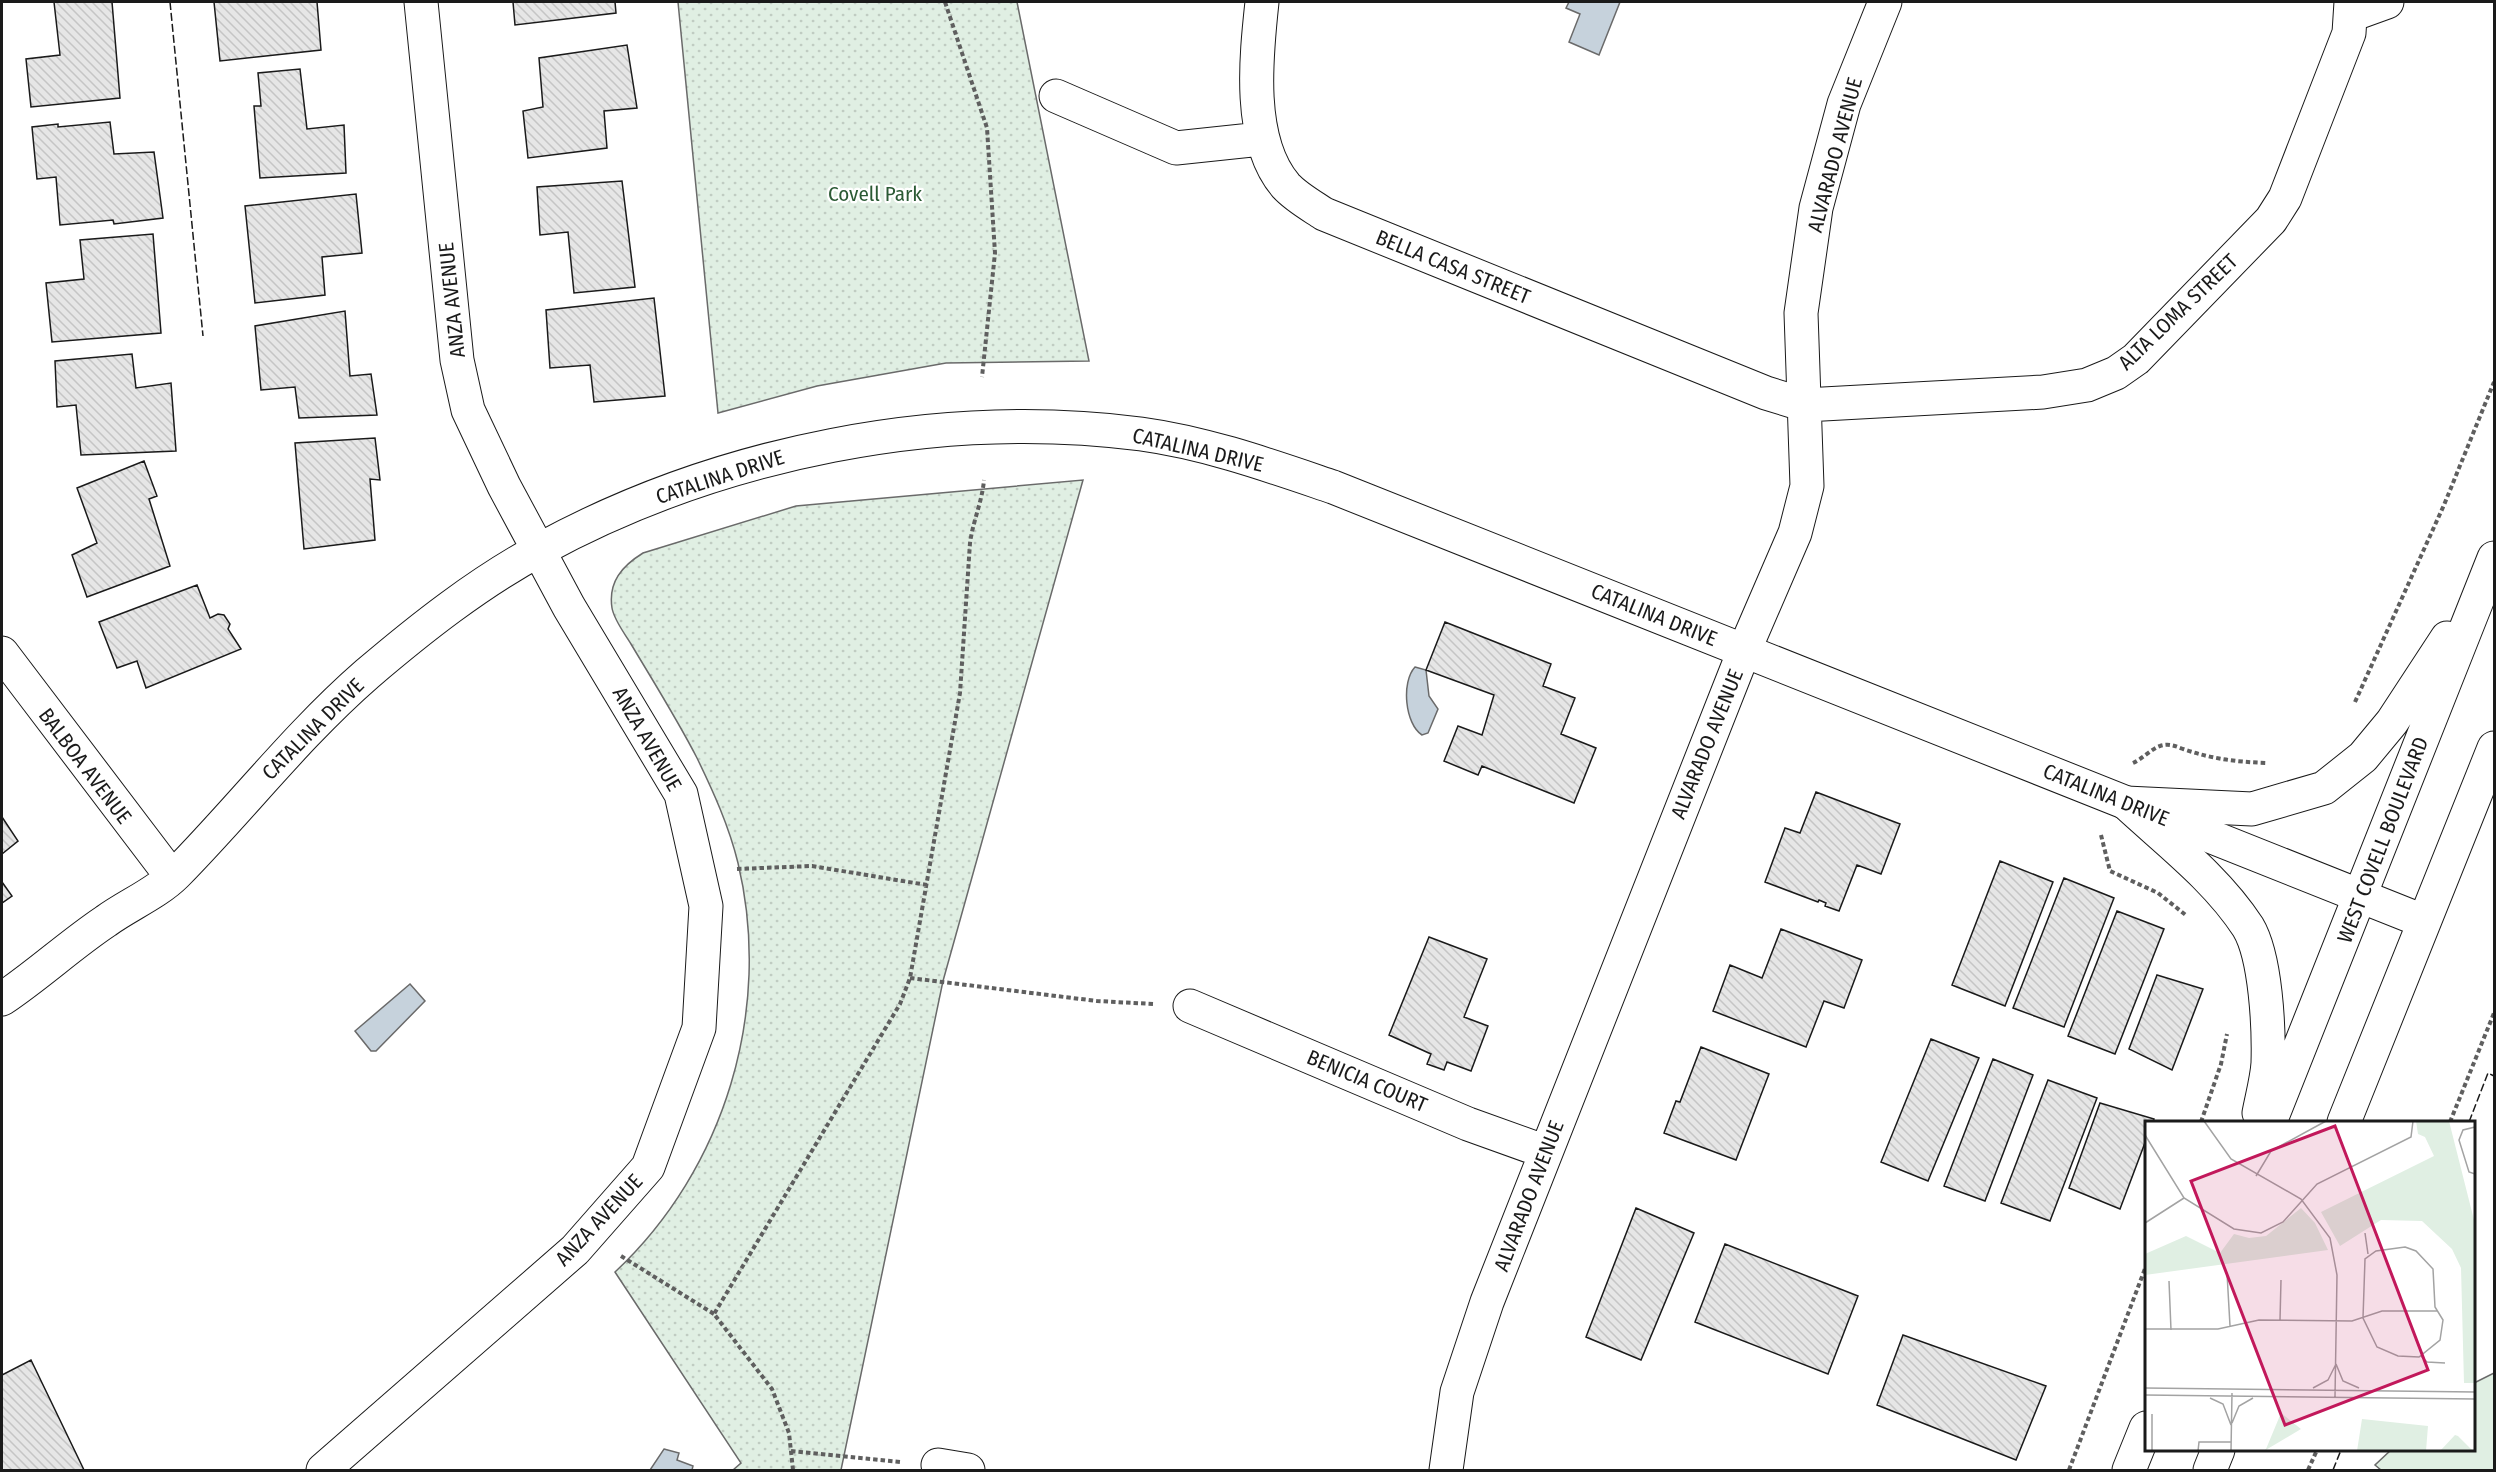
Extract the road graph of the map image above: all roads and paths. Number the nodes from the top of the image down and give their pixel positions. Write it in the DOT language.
graph roads {
  1 [pos="421,2"];
  2 [pos="945,2"];
  3 [pos="1262,2"];
  4 [pos="1885,2"];
  5 [pos="2387,2"];
  6 [pos="2351,8"];
  7 [pos="1056,96"];
  8 [pos="1261,139"];
  9 [pos="982,377"];
  10 [pos="2494,382"];
  11 [pos="1805,405"];
  12 [pos="984,480"];
  13 [pos="537,551"];
  14 [pos="2490,568"];
  15 [pos="1744,651"];
  16 [pos="2,653"];
  17 [pos="2351,709"];
  18 [pos="2494,748"];
  19 [pos="2148,756"];
  20 [pos="2277,762"];
  21 [pos="2126,802"];
  22 [pos="2106,853"];
  23 [pos="698,870"];
  24 [pos="172,877"];
  25 [pos="927,885"];
  26 [pos="2361,896"];
  27 [pos="2190,918"];
  28 [pos="2423,921"];
  29 [pos="910,978"];
  30 [pos="2,999"];
  31 [pos="1190,1006"];
  32 [pos="2494,1013"];
  33 [pos="2227,1031"];
  34 [pos="2201,1121"];
  35 [pos="2257,1121"];
  36 [pos="2270,1121"];
  37 [pos="2344,1121"];
  38 [pos="2450,1121"];
  39 [pos="1546,1152"];
  40 [pos="588,1236"];
  41 [pos="2145,1269"];
  42 [pos="714,1314"];
  43 [pos="2145,1430"];
  44 [pos="791,1451"];
  45 [pos="2217,1451"];
  46 [pos="2316,1451"];
  47 [pos="953,1468"];
  48 [pos="323,1470"];
  49 [pos="793,1470"];
  50 [pos="1446,1470"];
  51 [pos="2069,1470"];
  52 [pos="2129,1470"];
  53 [pos="2210,1470"];
  54 [pos="2308,1470"];
  1 -- 13 [label="street, ANZA AVENUE"];
  2 -- 9 [label="path"];
  3 -- 8 [label="street, BELLA CASA STREET"];
  4 -- 11 [label="street, ALVARADO AVENUE"];
  5 -- 6 [label="street"];
  6 -- 11 [label="street, ALTA LOMA STREET"];
  7 -- 8 [label="street"];
  8 -- 11 [label="street, BELLA CASA STREET"];
  10 -- 17 [label="path"];
  11 -- 15 [label="street, ALVARADO AVENUE"];
  12 -- 25 [label="path"];
  13 -- 15 [label="street, CATALINA DRIVE"];
  13 -- 23 [label="street, ANZA AVENUE"];
  13 -- 24 [label="street, CATALINA DRIVE"];
  14 -- 21 [label="street"];
  14 -- 26 [label="street, WEST COVELL BOULEVARD"];
  15 -- 21 [label="street, CATALINA DRIVE"];
  15 -- 39 [label="street, ALVARADO AVENUE"];
  16 -- 24 [label="street, BALBOA AVENUE"];
  18 -- 28 [label="street"];
  19 -- 20 [label="path"];
  21 -- 26 [label="street, CATALINA DRIVE"];
  21 -- 35 [label="street"];
  22 -- 27 [label="path"];
  23 -- 25 [label="path"];
  23 -- 40 [label="street, ANZA AVENUE"];
  24 -- 30 [label="street, CATALINA DRIVE"];
  25 -- 29 [label="path"];
  26 -- 28 [label="street, CATALINA DRIVE"];
  26 -- 36 [label="street, WEST COVELL BOULEVARD"];
  28 -- 37 [label="street"];
  29 -- 31 [label="path"];
  29 -- 42 [label="path"];
  31 -- 39 [label="street, BENICIA COURT"];
  32 -- 38 [label="path"];
  33 -- 34 [label="path"];
  39 -- 50 [label="street, ALVARADO AVENUE"];
  40 -- 42 [label="path"];
  40 -- 48 [label="street, ANZA AVENUE"];
  41 -- 51 [label="path"];
  42 -- 44 [label="path"];
  43 -- 52 [label="street"];
  44 -- 47 [label="path"];
  44 -- 49 [label="path"];
  45 -- 53 [label="street"];
  46 -- 54 [label="path"];
}
